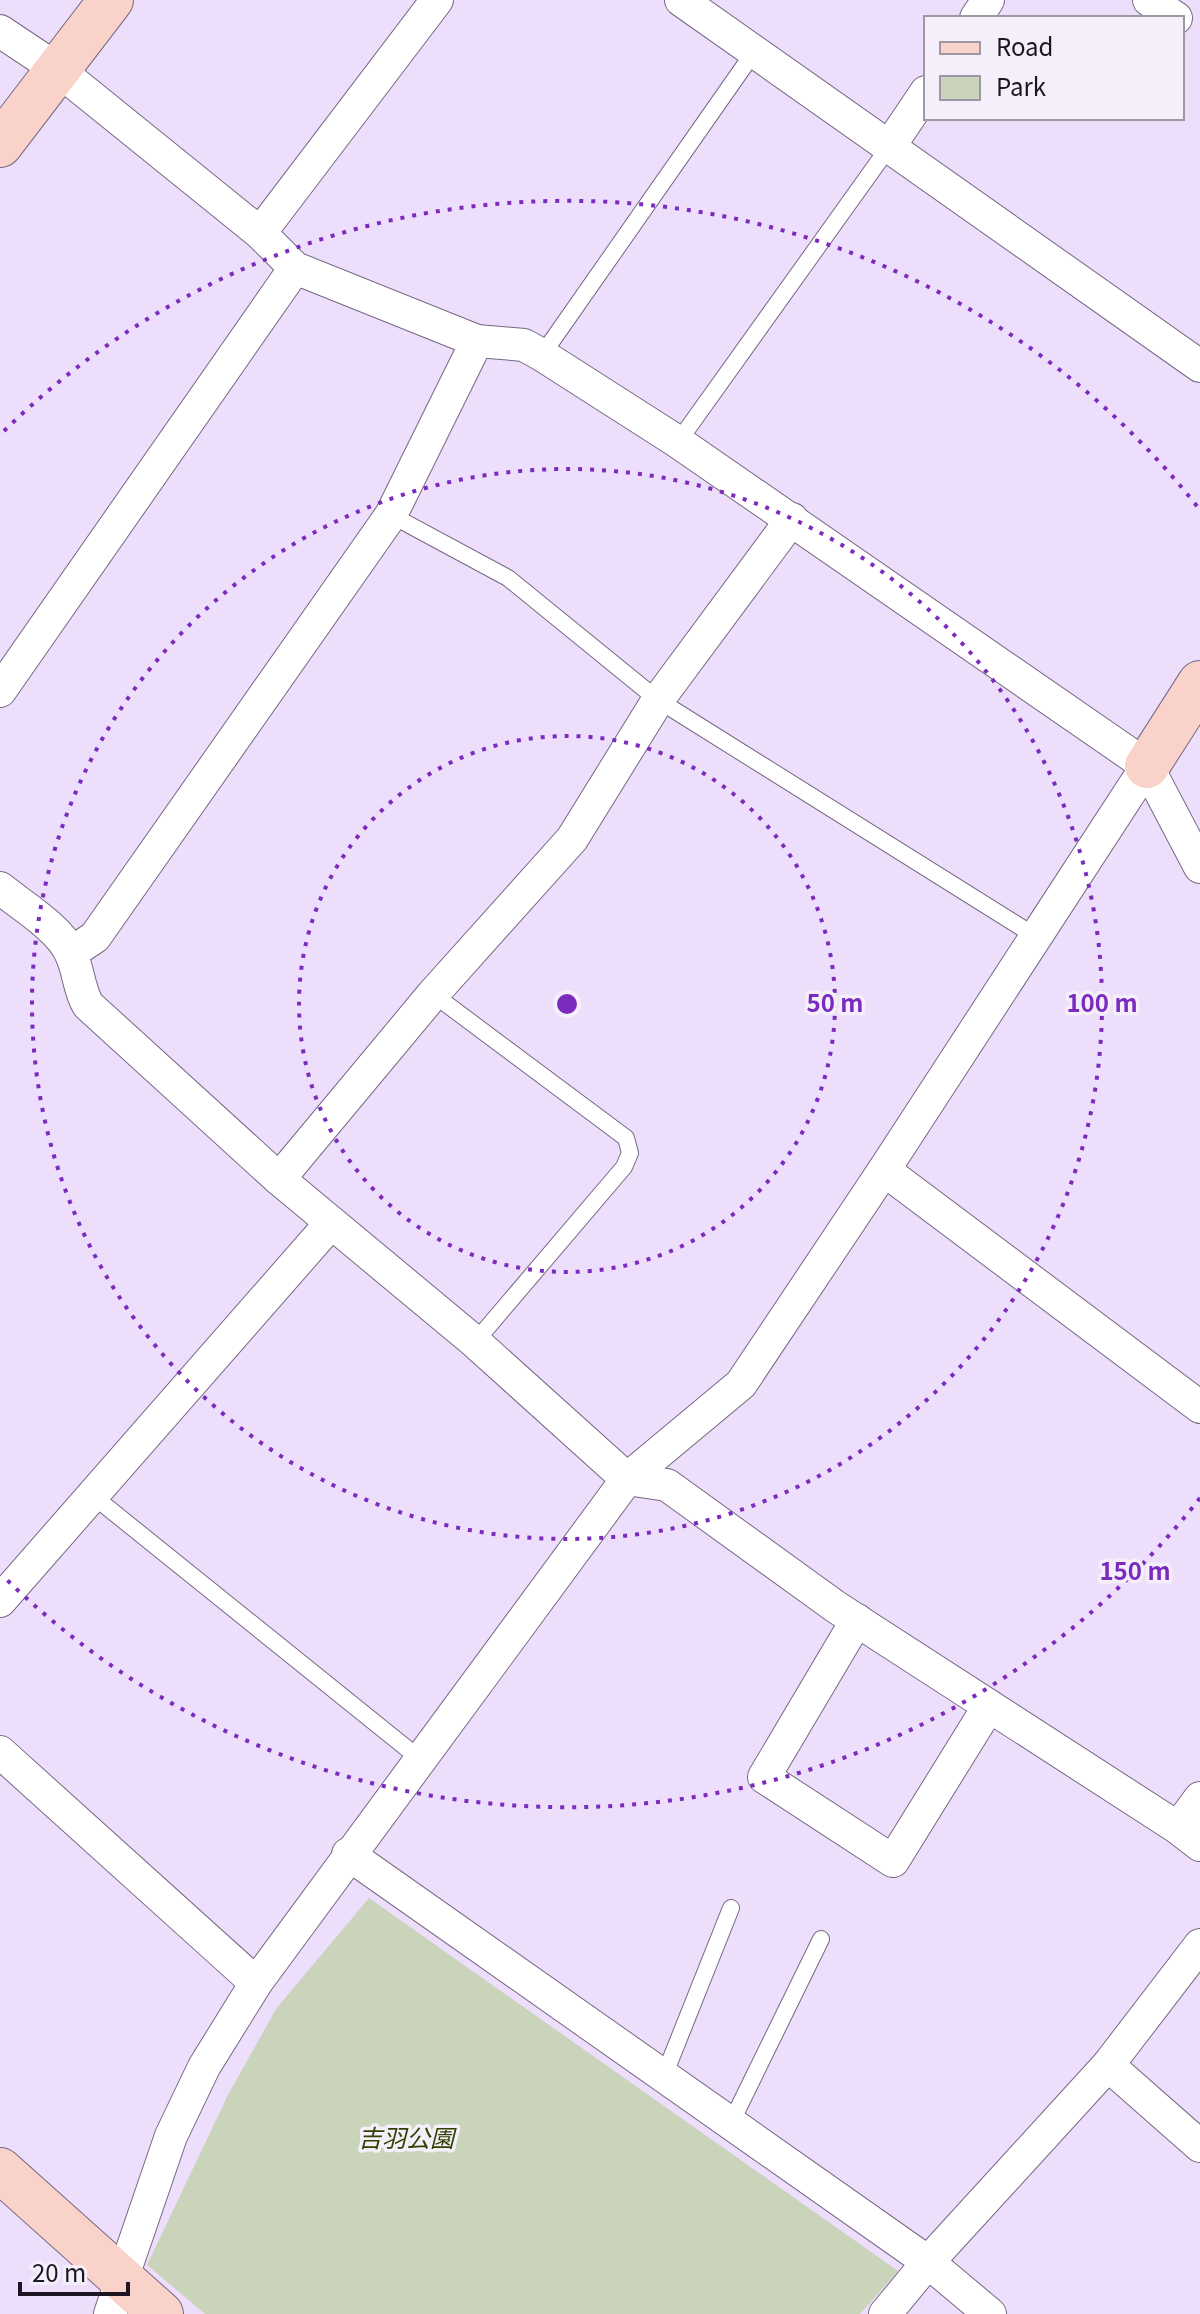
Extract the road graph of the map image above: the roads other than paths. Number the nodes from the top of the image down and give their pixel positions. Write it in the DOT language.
graph roads {
  1 [pos="111,0"];
  2 [pos="437,0"];
  3 [pos="681,0"];
  4 [pos="1149,0"];
  5 [pos="1173,16"];
  6 [pos="0,31"];
  7 [pos="754,52"];
  8 [pos="57,69"];
  9 [pos="924,95"];
  10 [pos="0,145"];
  11 [pos="889,147"];
  12 [pos="260,233"];
  13 [pos="295,268"];
  14 [pos="477,341"];
  15 [pos="542,355"];
  16 [pos="1200,366"];
  17 [pos="678,442"];
  18 [pos="391,515"];
  19 [pos="792,519"];
  20 [pos="1200,683"];
  21 [pos="0,691"];
  22 [pos="658,700"];
  23 [pos="1147,766"];
  24 [pos="1200,867"];
  25 [pos="0,888"];
  26 [pos="1035,936"];
  27 [pos="71,953"];
  28 [pos="433,994"];
  29 [pos="884,1170"];
  30 [pos="279,1179"];
  31 [pos="331,1223"];
  32 [pos="475,1342"];
  33 [pos="1200,1407"];
  34 [pos="627,1479"];
  35 [pos="92,1495"];
  36 [pos="0,1601"];
  37 [pos="857,1620"];
  38 [pos="989,1706"];
  39 [pos="0,1752"];
  40 [pos="420,1759"];
  41 [pos="1200,1798"];
  42 [pos="1189,1836"];
  43 [pos="348,1854"];
  44 [pos="731,1908"];
  45 [pos="821,1939"];
  46 [pos="1200,1945"];
  47 [pos="256,1983"];
  48 [pos="1108,2065"];
  49 [pos="664,2076"];
  50 [pos="731,2123"];
  51 [pos="1200,2146"];
  52 [pos="0,2170"];
  53 [pos="928,2262"];
  54 [pos="115,2297"];
  55 [pos="161,2314"];
  56 [pos="885,2314"];
  57 [pos="990,2314"];
  1 -- 8 [label="street"];
  2 -- 12 [label="street"];
  3 -- 7 [label="street"];
  4 -- 5 [label="street"];
  6 -- 8 [label="street"];
  7 -- 11 [label="street"];
  7 -- 15 [label="lane"];
  8 -- 10 [label="street"];
  8 -- 12 [label="street"];
  9 -- 11 [label="street"];
  11 -- 16 [label="street"];
  11 -- 17 [label="lane"];
  12 -- 13 [label="street"];
  13 -- 14 [label="street"];
  13 -- 21 [label="street"];
  14 -- 15 [label="street"];
  14 -- 18 [label="street"];
  15 -- 17 [label="street"];
  17 -- 19 [label="street"];
  18 -- 22 [label="lane"];
  18 -- 27 [label="street"];
  19 -- 22 [label="street"];
  19 -- 23 [label="street"];
  20 -- 23 [label="street"];
  22 -- 26 [label="lane"];
  22 -- 28 [label="street"];
  23 -- 24 [label="street"];
  23 -- 26 [label="street"];
  25 -- 27 [label="street"];
  26 -- 29 [label="street"];
  27 -- 30 [label="street"];
  28 -- 30 [label="street"];
  28 -- 32 [label="lane"];
  29 -- 33 [label="street"];
  29 -- 34 [label="street"];
  30 -- 31 [label="street"];
  31 -- 32 [label="street"];
  31 -- 35 [label="street"];
  32 -- 34 [label="street"];
  34 -- 37 [label="street"];
  34 -- 40 [label="street"];
  35 -- 36 [label="street"];
  35 -- 40 [label="lane"];
  37 -- 38 [label="street"];
  37 -- 38 [label="street"];
  38 -- 42 [label="street"];
  39 -- 47 [label="street"];
  40 -- 43 [label="street"];
  41 -- 42 [label="street"];
  43 -- 47 [label="street"];
  43 -- 49 [label="street"];
  44 -- 49 [label="lane"];
  45 -- 50 [label="lane"];
  46 -- 48 [label="street"];
  47 -- 54 [label="street"];
  48 -- 51 [label="street"];
  48 -- 53 [label="street"];
  49 -- 50 [label="street"];
  50 -- 53 [label="street"];
  52 -- 54 [label="street"];
  53 -- 56 [label="street"];
  53 -- 57 [label="street"];
  54 -- 55 [label="street"];
}
